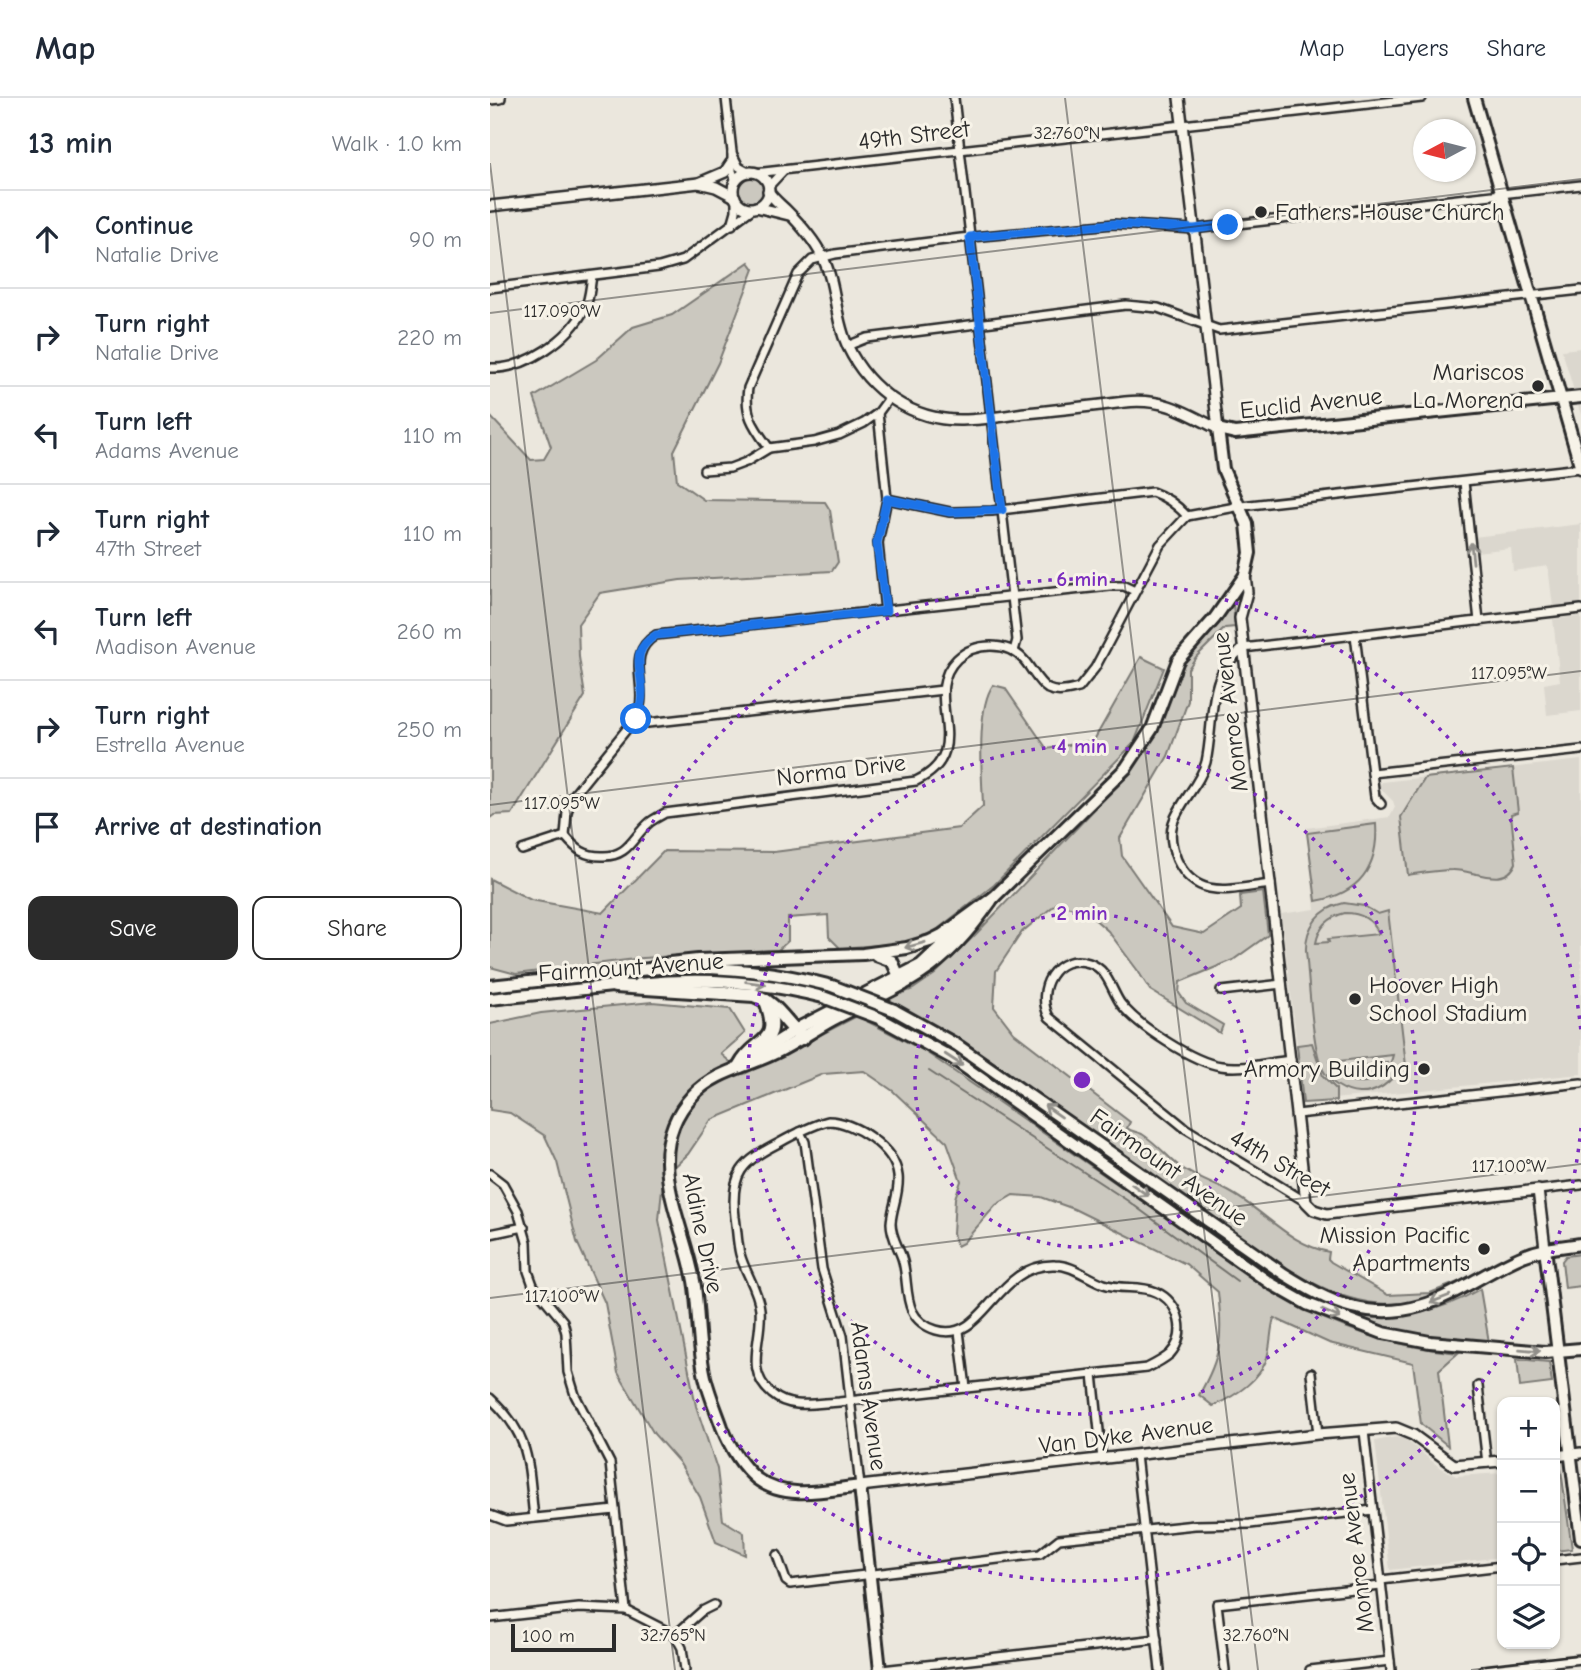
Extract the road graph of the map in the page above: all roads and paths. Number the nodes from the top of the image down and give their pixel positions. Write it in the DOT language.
graph roads {
  1 [pos="500,98"];
  2 [pos="726,98"];
  3 [pos="954,98"];
  4 [pos="1179,98"];
  5 [pos="1422,98"];
  6 [pos="1474,98"];
  7 [pos="490,99"];
  8 [pos="1181,126"];
  9 [pos="960,149"];
  10 [pos="732,152"];
  11 [pos="731,163"];
  12 [pos="785,170"];
  13 [pos="752,173"];
  14 [pos="710,179"];
  15 [pos="736,182"];
  16 [pos="699,183"];
  17 [pos="1581,185"];
  18 [pos="768,189"];
  19 [pos="1502,194"];
  20 [pos="735,198"];
  21 [pos="490,206"];
  22 [pos="756,207"];
  23 [pos="791,215"];
  24 [pos="732,225"];
  25 [pos="1194,229"];
  26 [pos="970,237"];
  27 [pos="823,257"];
  28 [pos="592,276"];
  29 [pos="490,288"];
  30 [pos="1581,290"];
  31 [pos="1532,295"];
  32 [pos="980,324"];
  33 [pos="1205,324"];
  34 [pos="847,346"];
  35 [pos="490,368"];
  36 [pos="1581,397"];
  37 [pos="889,398"];
  38 [pos="1560,398"];
  39 [pos="878,413"];
  40 [pos="991,418"];
  41 [pos="1218,429"];
  42 [pos="769,448"];
  43 [pos="1581,468"];
  44 [pos="704,470"];
  45 [pos="1464,482"];
  46 [pos="887,499"];
  47 [pos="1241,506"];
  48 [pos="1002,510"];
  49 [pos="1186,516"];
  50 [pos="1245,575"];
  51 [pos="1135,591"];
  52 [pos="1012,596"];
  53 [pos="1581,610"];
  54 [pos="886,611"];
  55 [pos="1479,621"];
  56 [pos="1355,635"];
  57 [pos="1243,648"];
  58 [pos="1014,652"];
  59 [pos="943,690"];
  60 [pos="630,725"];
  61 [pos="1581,750"];
  62 [pos="1372,773"];
  63 [pos="1381,804"];
  64 [pos="565,836"];
  65 [pos="522,850"];
  66 [pos="1271,884"];
  67 [pos="994,897"];
  68 [pos="863,954"];
  69 [pos="652,968"];
  70 [pos="490,980"];
  71 [pos="902,980"];
  72 [pos="521,983"];
  73 [pos="1282,984"];
  74 [pos="490,986"];
  75 [pos="615,986"];
  76 [pos="1221,991"];
  77 [pos="490,999"];
  78 [pos="766,1001"];
  79 [pos="799,1035"];
  80 [pos="1291,1060"];
  81 [pos="740,1066"];
  82 [pos="1581,1083"];
  83 [pos="1297,1114"];
  84 [pos="800,1132"];
  85 [pos="490,1174"];
  86 [pos="1581,1185"];
  87 [pos="1538,1190"];
  88 [pos="1306,1202"];
  89 [pos="524,1227"];
  90 [pos="490,1234"];
  91 [pos="1581,1244"];
  92 [pos="1545,1248"];
  93 [pos="959,1331"];
  94 [pos="1581,1349"];
  95 [pos="1558,1351"];
  96 [pos="1311,1373"];
  97 [pos="1093,1374"];
  98 [pos="1478,1386"];
  99 [pos="966,1388"];
  100 [pos="490,1398"];
  101 [pos="851,1400"];
  102 [pos="1364,1431"];
  103 [pos="1318,1434"];
  104 [pos="1576,1453"];
  105 [pos="1136,1455"];
  106 [pos="1102,1459"];
  107 [pos="1497,1462"];
  108 [pos="1487,1463"];
  109 [pos="749,1472"];
  110 [pos="860,1486"];
  111 [pos="615,1510"];
  112 [pos="1373,1510"];
  113 [pos="490,1515"];
  114 [pos="534,1518"];
  115 [pos="1144,1530"];
  116 [pos="1581,1539"];
  117 [pos="777,1555"];
  118 [pos="1581,1557"];
  119 [pos="1560,1559"];
  120 [pos="1497,1567"];
  121 [pos="870,1575"];
  122 [pos="1381,1583"];
  123 [pos="714,1605"];
  124 [pos="626,1610"];
  125 [pos="490,1618"];
  126 [pos="675,1635"];
  127 [pos="1157,1639"];
  128 [pos="1581,1659"];
  129 [pos="1390,1661"];
  130 [pos="685,1670"];
  131 [pos="881,1670"];
  132 [pos="1160,1670"];
  133 [pos="1225,1670"];
  134 [pos="1310,1670"];
  135 [pos="1391,1670"];
  136 [pos="1483,1670"];
  1 -- 7 [label="street"];
  2 -- 10 [label="street"];
  3 -- 9 [label="street"];
  4 -- 8 [label="street, Monroe Avenue"];
  5 -- 8 [label="street, 49th Street"];
  6 -- 19 [label="main road"];
  8 -- 9 [label="street, 49th Street"];
  8 -- 25 [label="street, Monroe Avenue"];
  9 -- 12 [label="street, 49th Street"];
  9 -- 26 [label="street"];
  10 -- 11 [label="street"];
  10 -- 13 [label="street"];
  11 -- 14 [label="street"];
  11 -- 15 [label="street"];
  12 -- 13 [label="street, 49th Street"];
  12 -- 18 [label="street"];
  13 -- 15 [label="street"];
  13 -- 18 [label="street"];
  14 -- 15 [label="street"];
  14 -- 16 [label="street"];
  15 -- 20 [label="street"];
  16 -- 20 [label="street"];
  16 -- 21 [label="street"];
  17 -- 19 [label="street"];
  18 -- 22 [label="street"];
  18 -- 23 [label="street"];
  19 -- 25 [label="street"];
  19 -- 31 [label="main road"];
  20 -- 22 [label="street"];
  20 -- 24 [label="street"];
  22 -- 23 [label="street"];
  22 -- 24 [label="street"];
  23 -- 27 [label="street"];
  24 -- 28 [label="street"];
  25 -- 26 [label="street"];
  25 -- 33 [label="street, Monroe Avenue"];
  26 -- 27 [label="street"];
  26 -- 32 [label="street"];
  27 -- 34 [label="street"];
  27 -- 42 [label="street"];
  28 -- 29 [label="street"];
  28 -- 35 [label="street"];
  30 -- 31 [label="street"];
  31 -- 33 [label="street"];
  31 -- 38 [label="main road"];
  32 -- 33 [label="street"];
  32 -- 34 [label="street"];
  32 -- 40 [label="street"];
  33 -- 41 [label="street, Monroe Avenue"];
  34 -- 37 [label="street"];
  36 -- 38 [label="main road, Euclid Avenue"];
  37 -- 39 [label="street"];
  37 -- 40 [label="street, Euclid Avenue"];
  38 -- 41 [label="main road, Euclid Avenue"];
  38 -- 43 [label="main road"];
  39 -- 42 [label="street"];
  39 -- 46 [label="street"];
  40 -- 41 [label="street, Euclid Avenue"];
  40 -- 48 [label="street"];
  41 -- 47 [label="main road, Monroe Avenue"];
  42 -- 44 [label="street"];
  43 -- 45 [label="street"];
  45 -- 47 [label="street"];
  55 -- 45 [label="street, one-way"];
  46 -- 48 [label="street"];
  46 -- 54 [label="street"];
  47 -- 49 [label="street"];
  47 -- 50 [label="main road, Monroe Avenue"];
  48 -- 49 [label="street"];
  48 -- 52 [label="street"];
  49 -- 51 [label="street"];
  50 -- 57 [label="street, Monroe Avenue"];
  50 -- 67 [label="main road, Aldine Drive"];
  51 -- 52 [label="street"];
  51 -- 58 [label="street"];
  52 -- 54 [label="street"];
  52 -- 58 [label="street"];
  53 -- 55 [label="street"];
  54 -- 60 [label="street"];
  55 -- 56 [label="street"];
  56 -- 57 [label="street"];
  56 -- 62 [label="street"];
  57 -- 66 [label="street, Monroe Avenue"];
  57 -- 66 [label="street"];
  58 -- 59 [label="street, Norma Drive"];
  59 -- 60 [label="street"];
  59 -- 64 [label="street, Norma Drive"];
  60 -- 64 [label="street"];
  61 -- 62 [label="street"];
  62 -- 63 [label="street"];
  64 -- 65 [label="street"];
  66 -- 73 [label="street, Monroe Avenue"];
  67 -- 68 [label="main road, one-way"];
  67 -- 71 [label="main road, Aldine Drive"];
  68 -- 69 [label="main road"];
  68 -- 71 [label="main road"];
  69 -- 72 [label="main road, Fairmount Avenue"];
  92 -- 69 [label="main road, Fairmount Avenue, one-way, bridge"];
  70 -- 72 [label="main road"];
  71 -- 79 [label="main road, Aldine Drive"];
  72 -- 74 [label="main road, Fairmount Avenue"];
  73 -- 76 [label="street"];
  73 -- 80 [label="street, Monroe Avenue"];
  75 -- 77 [label="main road, Fairmount Avenue"];
  75 -- 78 [label="highway"];
  75 -- 95 [label="main road, Fairmount Avenue, one-way, bridge"];
  78 -- 79 [label="highway"];
  78 -- 81 [label="highway"];
  79 -- 81 [label="main road, Aldine Drive"];
  80 -- 83 [label="street, Monroe Avenue"];
  80 -- 88 [label="street, 44th Street"];
  81 -- 109 [label="main road, Aldine Drive"];
  82 -- 83 [label="street"];
  83 -- 88 [label="street, Monroe Avenue"];
  84 -- 93 [label="street"];
  84 -- 101 [label="street, Adams Avenue"];
  84 -- 101 [label="street"];
  85 -- 89 [label="street"];
  86 -- 87 [label="street, 44th Street"];
  87 -- 88 [label="street, 44th Street"];
  87 -- 92 [label="street"];
  89 -- 90 [label="street"];
  89 -- 111 [label="street"];
  91 -- 92 [label="main road, Fairmount Avenue"];
  92 -- 95 [label="main road"];
  93 -- 97 [label="street"];
  93 -- 99 [label="street"];
  94 -- 95 [label="main road, Fairmount Avenue"];
  95 -- 104 [label="main road"];
  96 -- 103 [label="street"];
  97 -- 99 [label="street"];
  97 -- 106 [label="street"];
  98 -- 108 [label="street"];
  99 -- 101 [label="street"];
  100 -- 114 [label="street"];
  101 -- 110 [label="street, Adams Avenue"];
  102 -- 103 [label="street, Van Dyke Avenue"];
  102 -- 108 [label="street, Van Dyke Avenue"];
  102 -- 112 [label="street, Monroe Avenue"];
  103 -- 105 [label="street, Van Dyke Avenue"];
  104 -- 116 [label="main road"];
  105 -- 106 [label="street, Van Dyke Avenue"];
  105 -- 115 [label="street"];
  106 -- 110 [label="street, Van Dyke Avenue"];
  107 -- 108 [label="street, Van Dyke Avenue"];
  109 -- 110 [label="main road, Van Dyke Avenue"];
  110 -- 121 [label="main road, Adams Avenue"];
  111 -- 114 [label="street"];
  111 -- 124 [label="street"];
  112 -- 115 [label="street"];
  112 -- 122 [label="street, Monroe Avenue"];
  113 -- 114 [label="street"];
  115 -- 121 [label="street"];
  115 -- 127 [label="street"];
  117 -- 121 [label="street"];
  118 -- 119 [label="street"];
  120 -- 122 [label="street"];
  121 -- 131 [label="main road, Adams Avenue"];
  122 -- 129 [label="street, Monroe Avenue"];
  122 -- 133 [label="street"];
  123 -- 126 [label="street"];
  124 -- 125 [label="street"];
  124 -- 126 [label="street"];
  126 -- 130 [label="street"];
  127 -- 131 [label="street"];
  127 -- 132 [label="street"];
  128 -- 136 [label="street"];
  129 -- 134 [label="street"];
  129 -- 135 [label="street, Monroe Avenue"];
}
